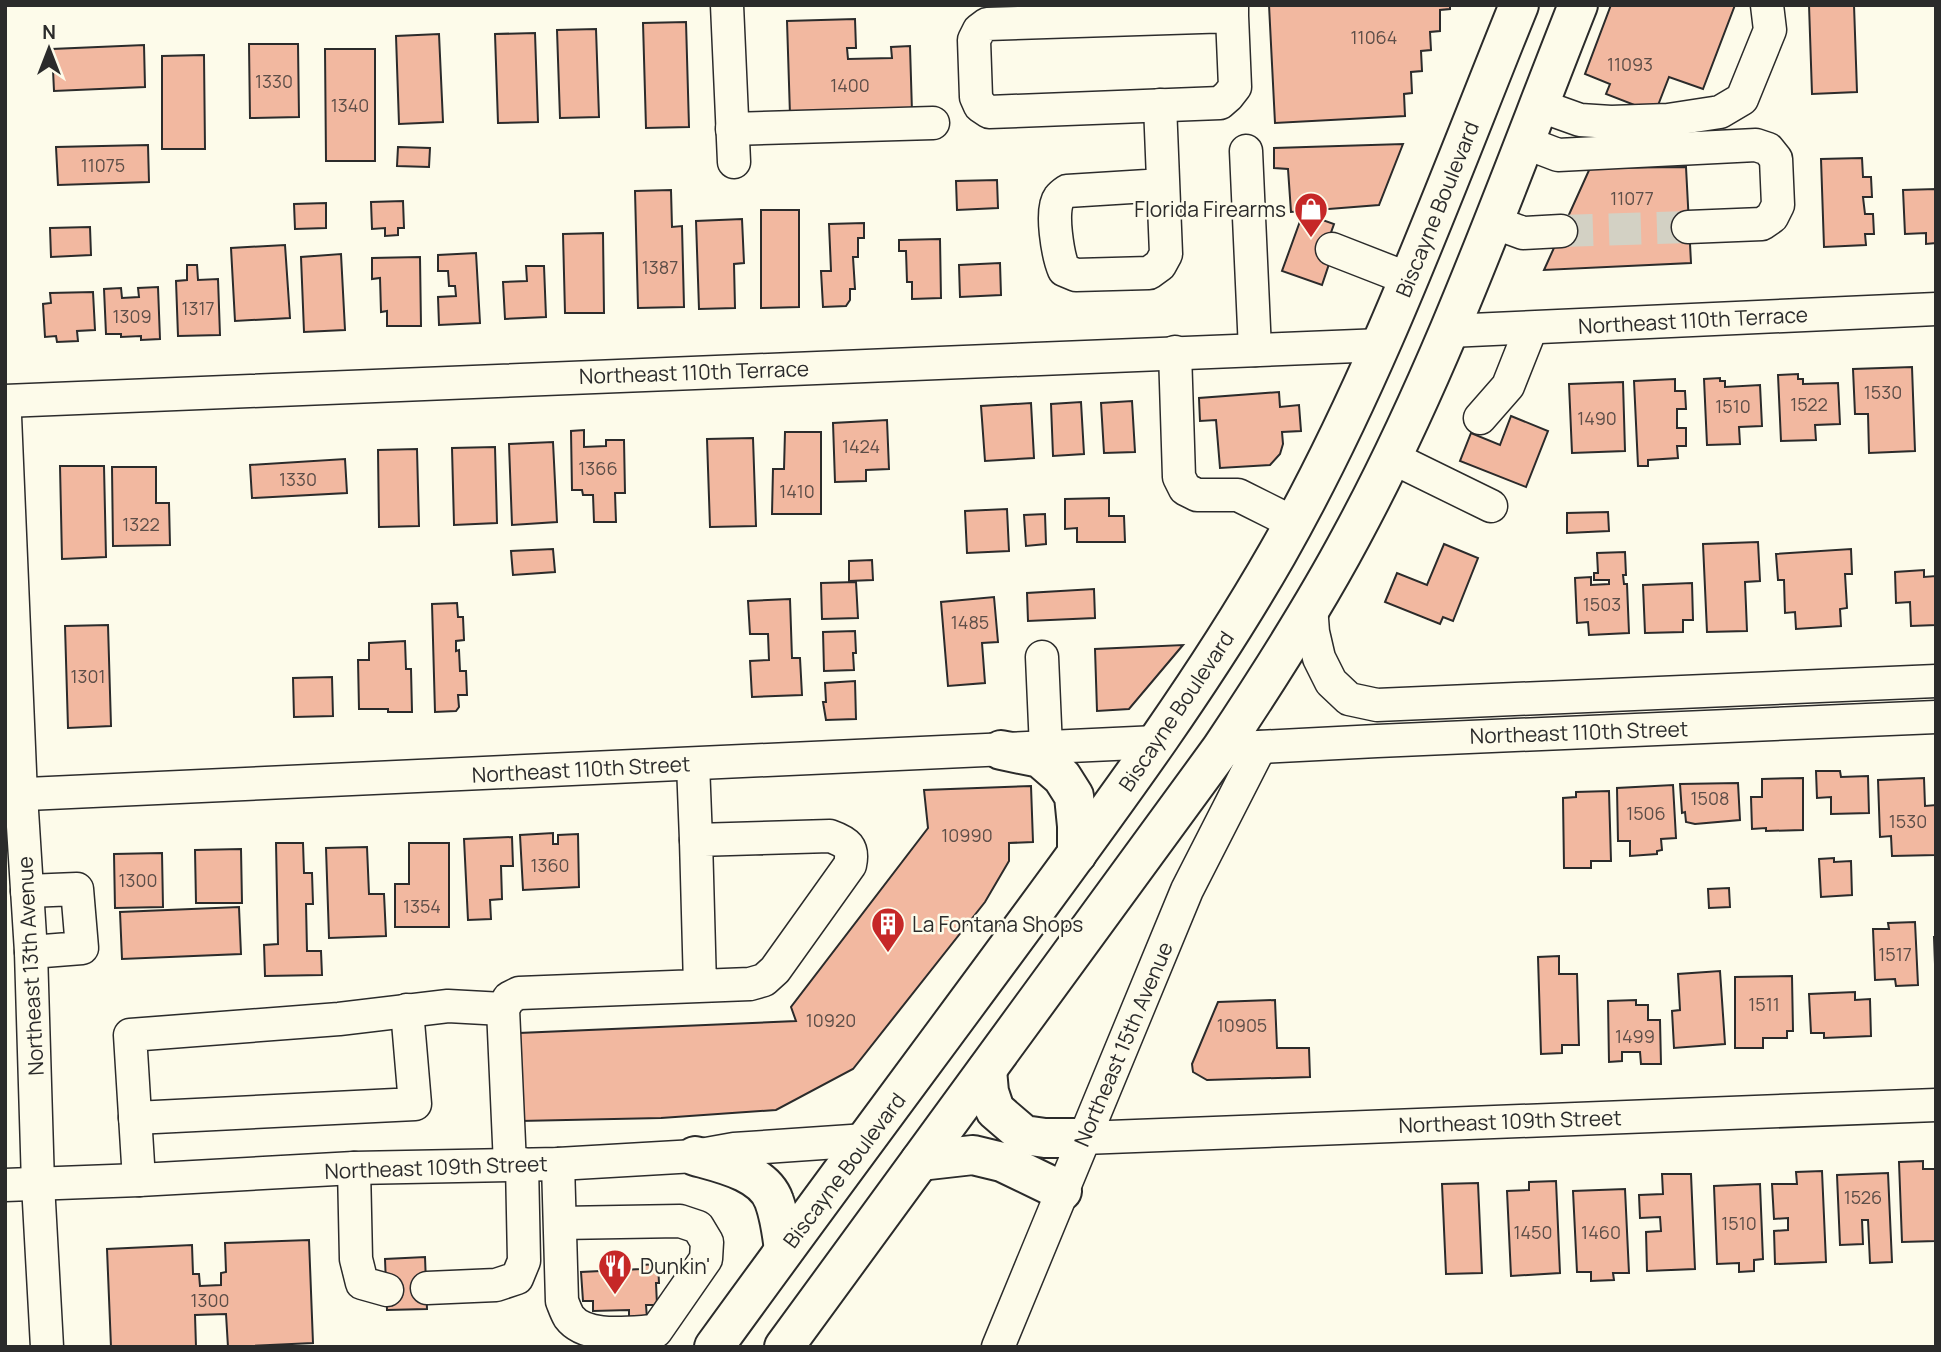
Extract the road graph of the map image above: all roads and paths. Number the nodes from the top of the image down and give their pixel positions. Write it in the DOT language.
graph roads {
  1 [pos="727,5"];
  2 [pos="1519,5"];
  3 [pos="1578,5"];
  4 [pos="1767,5"];
  5 [pos="1232,11"];
  6 [pos="1160,105"];
  7 [pos="1538,105"];
  8 [pos="933,123"];
  9 [pos="732,129"];
  10 [pos="1524,142"];
  11 [pos="1246,151"];
  12 [pos="734,162"];
  13 [pos="1163,186"];
  14 [pos="1493,222"];
  15 [pos="1688,227"];
  16 [pos="1561,231"];
  17 [pos="1332,249"];
  18 [pos="1409,279"];
  19 [pos="1936,309"];
  20 [pos="1531,328"];
  21 [pos="1450,331"];
  22 [pos="1382,345"];
  23 [pos="1255,349"];
  24 [pos="1175,352"];
  25 [pos="5,401"];
  26 [pos="5,416"];
  27 [pos="1480,418"];
  28 [pos="1391,457"];
  29 [pos="1491,506"];
  30 [pos="1294,523"];
  31 [pos="1311,606"];
  32 [pos="1042,657"];
  33 [pos="1936,681"];
  34 [pos="1377,705"];
  35 [pos="1936,718"];
  36 [pos="1377,741"];
  37 [pos="1157,742"];
  38 [pos="1260,747"];
  39 [pos="1046,748"];
  40 [pos="1222,749"];
  41 [pos="1001,750"];
  42 [pos="693,764"];
  43 [pos="13,795"];
  44 [pos="696,840"];
  45 [pos="1077,854"];
  46 [pos="27,891"];
  47 [pos="31,952"];
  48 [pos="700,986"];
  49 [pos="503,1009"];
  50 [pos="407,1010"];
  51 [pos="987,1070"];
  52 [pos="1936,1105"];
  53 [pos="135,1118"];
  54 [pos="1083,1138"];
  55 [pos="866,1140"];
  56 [pos="695,1156"];
  57 [pos="920,1161"];
  58 [pos="558,1164"];
  59 [pos="516,1165"];
  60 [pos="354,1168"];
  61 [pos="139,1180"];
  62 [pos="38,1184"];
  63 [pos="5,1185"];
  64 [pos="1062,1191"];
  65 [pos="560,1223"];
  66 [pos="785,1250"];
  67 [pos="427,1288"];
  68 [pos="387,1290"];
  69 [pos="47,1347"];
  70 [pos="714,1347"];
  71 [pos="784,1347"];
  72 [pos="998,1347"];
  1 -- 9 [label="street"];
  2 -- 18 [label="main road, Biscayne Boulevard"];
  3 -- 7 [label="main road"];
  4 -- 7 [label="street"];
  5 -- 6 [label="street"];
  5 -- 6 [label="street"];
  6 -- 13 [label="street"];
  7 -- 10 [label="main road"];
  8 -- 9 [label="street"];
  9 -- 12 [label="street"];
  10 -- 14 [label="main road"];
  10 -- 15 [label="street"];
  11 -- 23 [label="street"];
  14 -- 16 [label="street"];
  14 -- 21 [label="main road"];
  17 -- 18 [label="street"];
  18 -- 22 [label="main road, Biscayne Boulevard"];
  19 -- 20 [label="street, Northeast 110th Terrace"];
  20 -- 21 [label="street, Northeast 110th Terrace"];
  20 -- 27 [label="street"];
  21 -- 28 [label="main road"];
  22 -- 23 [label="street, Northeast 110th Terrace"];
  22 -- 30 [label="main road, Biscayne Boulevard"];
  23 -- 24 [label="street, Northeast 110th Terrace"];
  24 -- 25 [label="street, Northeast 110th Terrace"];
  24 -- 30 [label="street"];
  26 -- 43 [label="street, Northeast 13th Avenue"];
  28 -- 29 [label="street"];
  28 -- 31 [label="main road"];
  30 -- 37 [label="main road, Biscayne Boulevard"];
  31 -- 34 [label="street, Northeast 110th Street"];
  31 -- 40 [label="main road"];
  32 -- 39 [label="street"];
  33 -- 34 [label="street, Northeast 110th Street"];
  34 -- 36 [label="street"];
  35 -- 36 [label="street, Northeast 110th Street"];
  36 -- 38 [label="street, Northeast 110th Street"];
  37 -- 39 [label="street, Northeast 110th Street"];
  37 -- 45 [label="main road, Biscayne Boulevard"];
  38 -- 40 [label="street, Northeast 110th Street"];
  38 -- 54 [label="street, Northeast 15th Avenue"];
  39 -- 41 [label="street, Northeast 110th Street"];
  40 -- 51 [label="main road"];
  41 -- 42 [label="street, Northeast 110th Street"];
  41 -- 45 [label="main road"];
  42 -- 43 [label="street, Northeast 110th Street"];
  42 -- 44 [label="street"];
  43 -- 46 [label="street, Northeast 13th Avenue"];
  44 -- 48 [label="street"];
  44 -- 48 [label="street"];
  45 -- 55 [label="main road, Biscayne Boulevard"];
  46 -- 47 [label="street, Northeast 13th Avenue"];
  46 -- 47 [label="street"];
  47 -- 62 [label="street, Northeast 13th Avenue"];
  48 -- 49 [label="street"];
  49 -- 50 [label="street"];
  49 -- 59 [label="street"];
  50 -- 53 [label="street"];
  50 -- 53 [label="street"];
  51 -- 54 [label="main road"];
  51 -- 57 [label="main road"];
  52 -- 54 [label="street, Northeast 109th Street"];
  53 -- 61 [label="street"];
  54 -- 64 [label="street, Northeast 15th Avenue"];
  55 -- 56 [label="street, Northeast 109th Street"];
  55 -- 66 [label="main road, Biscayne Boulevard"];
  56 -- 58 [label="street, Northeast 109th Street"];
  56 -- 66 [label="main road"];
  57 -- 64 [label="main road"];
  57 -- 71 [label="main road"];
  58 -- 59 [label="street, Northeast 109th Street"];
  58 -- 65 [label="street"];
  59 -- 60 [label="street, Northeast 109th Street"];
  59 -- 67 [label="street"];
  60 -- 61 [label="street, Northeast 109th Street"];
  60 -- 68 [label="street"];
  61 -- 62 [label="street, Northeast 109th Street"];
  62 -- 63 [label="street, Northeast 109th Street"];
  62 -- 69 [label="street, Northeast 13th Avenue"];
  64 -- 72 [label="street, Northeast 15th Avenue"];
  65 -- 65 [label="street"];
  66 -- 70 [label="main road, Biscayne Boulevard"];
}
